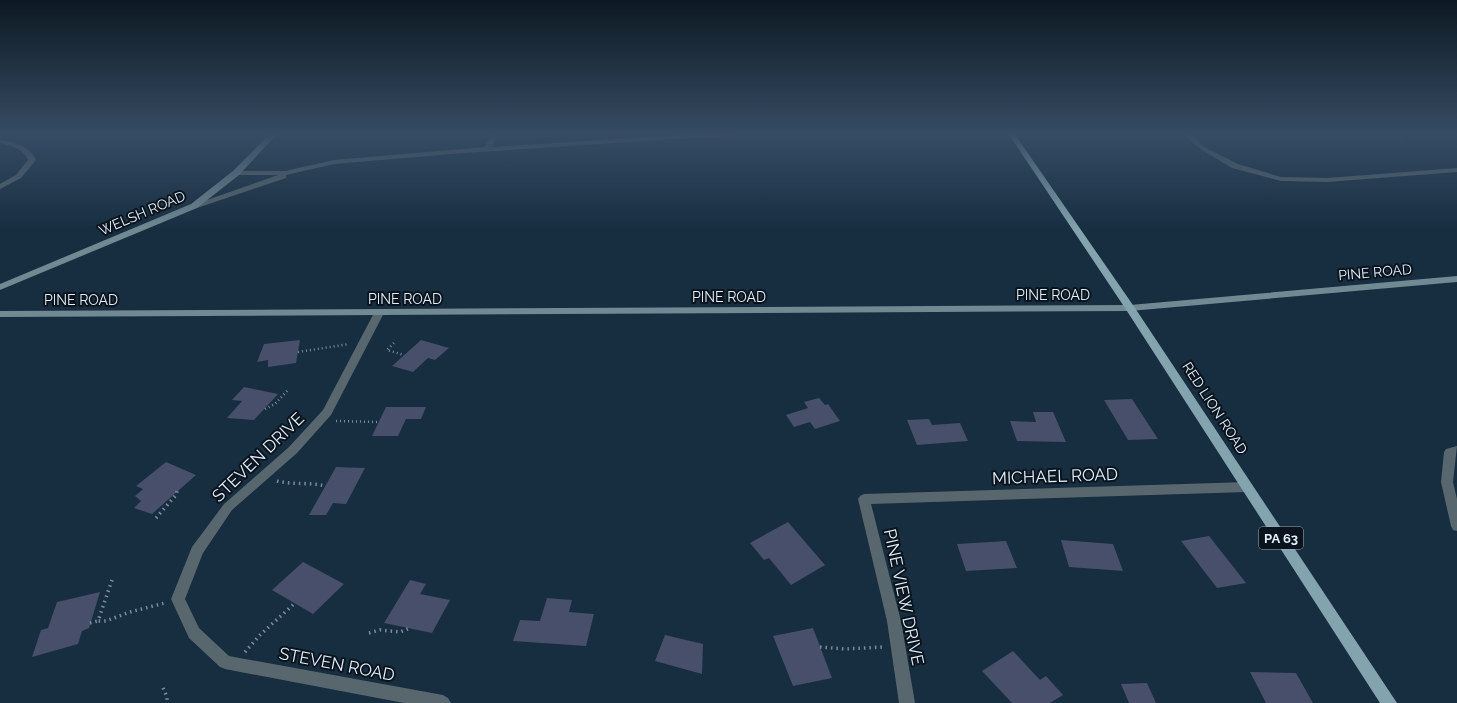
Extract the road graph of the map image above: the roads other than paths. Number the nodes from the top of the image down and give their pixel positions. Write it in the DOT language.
graph roads {
  1 [pos="29,166"];
  2 [pos="243,166"];
  3 [pos="319,166"];
  4 [pos="1033,166"];
  5 [pos="1235,166"];
  6 [pos="303,170"];
  7 [pos="1457,170"];
  8 [pos="236,173"];
  9 [pos="0,187"];
  10 [pos="194,206"];
  11 [pos="1457,279"];
  12 [pos="0,287"];
  13 [pos="1130,308"];
  14 [pos="379,313"];
  15 [pos="0,314"];
  16 [pos="1457,450"];
  17 [pos="1247,487"];
  18 [pos="864,499"];
  19 [pos="1457,526"];
  20 [pos="230,663"];
  21 [pos="443,703"];
  22 [pos="907,703"];
  23 [pos="1389,703"];
  1 -- 9 [label="street"];
  2 -- 8 [label="street, WELSH ROAD"];
  3 -- 6 [label="street"];
  4 -- 13 [label="main road, RED LION ROAD / PA 63"];
  5 -- 7 [label="street"];
  6 -- 8 [label="street"];
  6 -- 10 [label="street"];
  8 -- 10 [label="street, WELSH ROAD"];
  10 -- 12 [label="street, WELSH ROAD"];
  11 -- 13 [label="street, PINE ROAD"];
  13 -- 14 [label="street, PINE ROAD"];
  13 -- 17 [label="main road, RED LION ROAD / PA 63"];
  14 -- 15 [label="street, PINE ROAD"];
  14 -- 20 [label="street, STEVEN DRIVE"];
  16 -- 19 [label="street"];
  17 -- 18 [label="street, MICHAEL ROAD"];
  17 -- 23 [label="main road, RED LION ROAD / PA 63"];
  18 -- 22 [label="street, PINE VIEW DRIVE"];
  20 -- 21 [label="street, STEVEN ROAD"];
}
